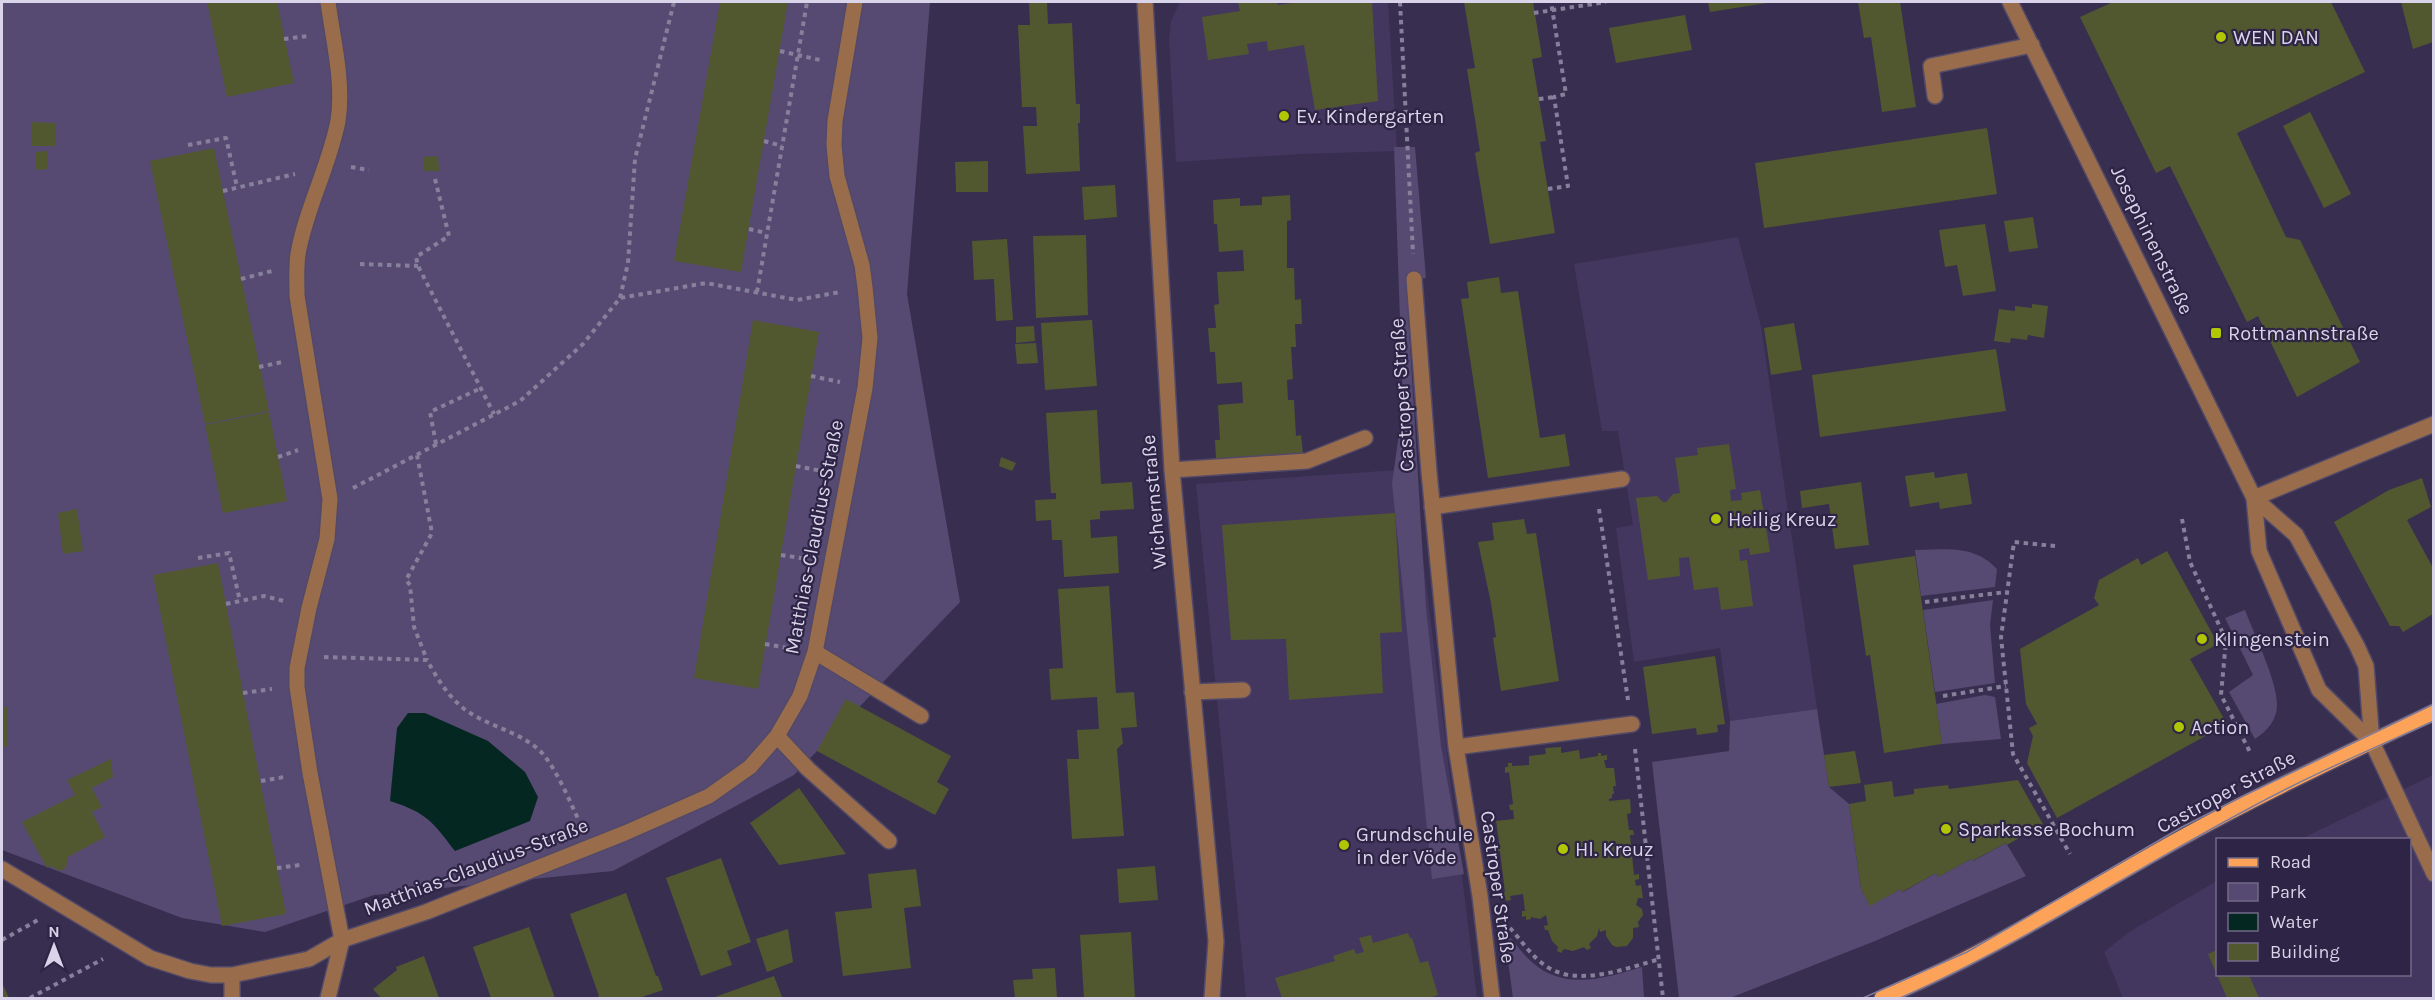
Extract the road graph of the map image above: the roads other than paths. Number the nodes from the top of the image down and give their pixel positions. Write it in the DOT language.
graph roads {
  1 [pos="328,2"];
  2 [pos="855,2"];
  3 [pos="1145,2"];
  4 [pos="2010,2"];
  5 [pos="2032,45"];
  6 [pos="1935,96"];
  7 [pos="1414,279"];
  8 [pos="2433,424"];
  9 [pos="1365,438"];
  10 [pos="1172,470"];
  11 [pos="1622,479"];
  12 [pos="2254,498"];
  13 [pos="1432,507"];
  14 [pos="815,652"];
  15 [pos="1244,690"];
  16 [pos="1192,692"];
  17 [pos="2433,712"];
  18 [pos="921,716"];
  19 [pos="1632,724"];
  20 [pos="777,736"];
  21 [pos="2372,742"];
  22 [pos="1456,747"];
  23 [pos="889,841"];
  24 [pos="2,869"];
  25 [pos="2433,874"];
  26 [pos="342,940"];
  27 [pos="232,975"];
  28 [pos="232,998"];
  29 [pos="328,999"];
  30 [pos="1212,999"];
  31 [pos="1492,999"];
  32 [pos="1882,999"];
  1 -- 26 [label="street, Matthias-Claudius-Straße"];
  2 -- 14 [label="street, Matthias-Claudius-Straße"];
  3 -- 10 [label="street, Wichernstraße"];
  4 -- 5 [label="street, Josephinenstraße"];
  5 -- 6 [label="street"];
  5 -- 12 [label="street, Josephinenstraße"];
  7 -- 13 [label="street, Castroper Straße"];
  8 -- 12 [label="street"];
  9 -- 10 [label="street"];
  10 -- 16 [label="street, Wichernstraße"];
  11 -- 13 [label="street"];
  12 -- 21 [label="street, Josephinenstraße"];
  12 -- 21 [label="street, Josephinenstraße"];
  13 -- 22 [label="street, Castroper Straße"];
  14 -- 18 [label="street"];
  14 -- 20 [label="street, Matthias-Claudius-Straße"];
  15 -- 16 [label="street"];
  16 -- 30 [label="street, Wichernstraße"];
  17 -- 21 [label="main road, Castroper Straße"];
  19 -- 22 [label="street"];
  20 -- 23 [label="street"];
  20 -- 26 [label="street, Matthias-Claudius-Straße"];
  21 -- 25 [label="street"];
  21 -- 32 [label="main road, Castroper Straße"];
  22 -- 31 [label="street, Castroper Straße"];
  24 -- 27 [label="street, Matthias-Claudius-Straße"];
  26 -- 27 [label="street, Matthias-Claudius-Straße"];
  26 -- 29 [label="street, Matthias-Claudius-Straße"];
  27 -- 28 [label="street"];
}
